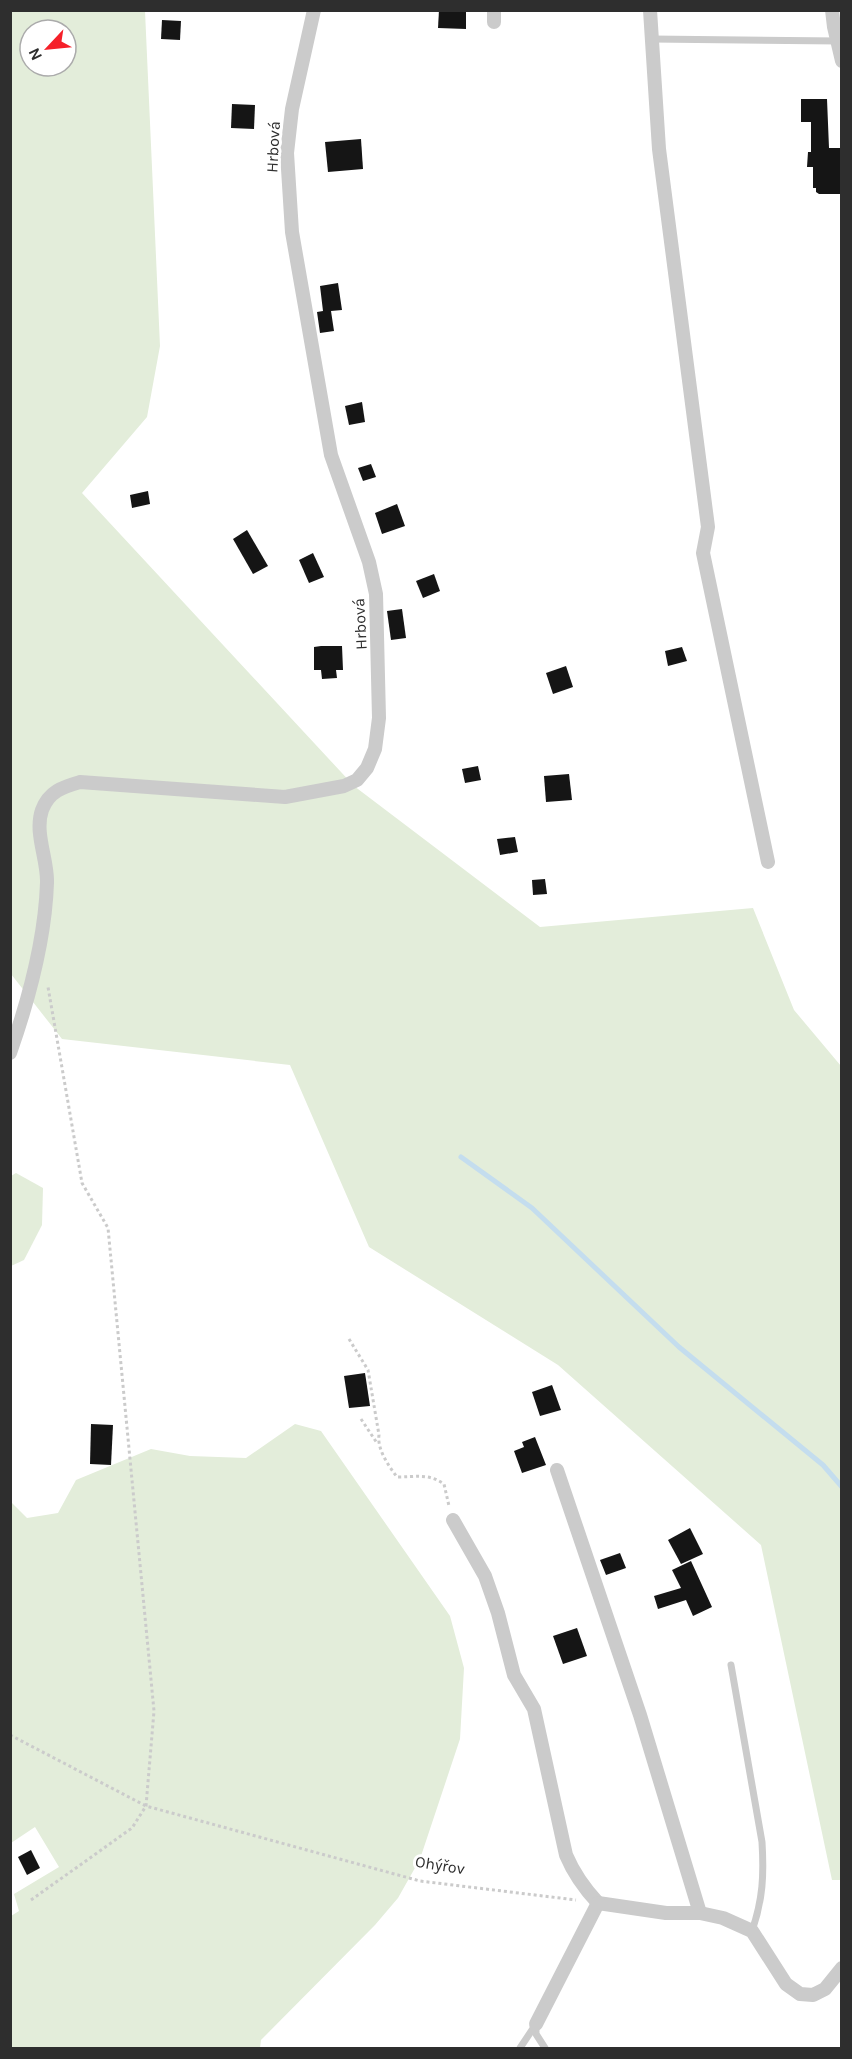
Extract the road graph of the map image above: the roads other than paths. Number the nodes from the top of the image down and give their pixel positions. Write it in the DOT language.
graph roads {
  1 [pos="314,10"];
  2 [pos="650,10"];
  3 [pos="832,10"];
  4 [pos="652,39"];
  5 [pos="839,41"];
  6 [pos="842,62"];
  7 [pos="768,862"];
  8 [pos="10,1053"];
  9 [pos="557,1470"];
  10 [pos="453,1520"];
  11 [pos="730,1665"];
  12 [pos="598,1903"];
  13 [pos="700,1914"];
  14 [pos="752,1930"];
  15 [pos="842,1968"];
  16 [pos="536,2024"];
  17 [pos="520,2049"];
  18 [pos="545,2049"];
  1 -- 8 [label="street, Hrbová"];
  2 -- 4 [label="street"];
  3 -- 5 [label="street"];
  4 -- 5 [label="lane"];
  4 -- 7 [label="street"];
  5 -- 6 [label="street"];
  9 -- 13 [label="street"];
  10 -- 12 [label="street"];
  11 -- 14 [label="lane"];
  12 -- 13 [label="street"];
  12 -- 16 [label="street"];
  13 -- 14 [label="street"];
  14 -- 15 [label="street"];
  16 -- 17 [label="lane"];
  16 -- 18 [label="lane"];
}
